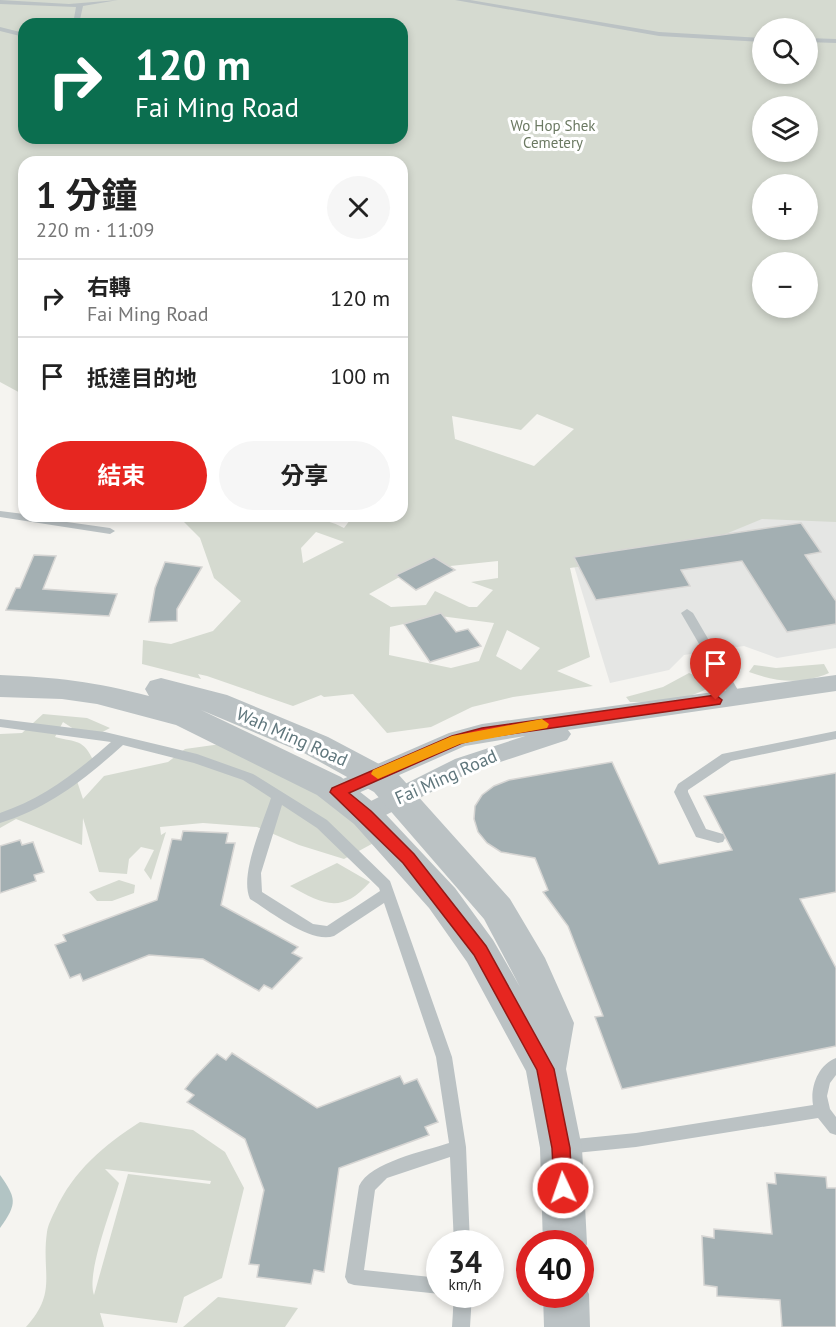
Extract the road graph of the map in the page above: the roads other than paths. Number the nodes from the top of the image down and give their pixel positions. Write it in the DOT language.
graph roads {
  1 [pos="115,0"];
  2 [pos="458,0"];
  3 [pos="0,2"];
  4 [pos="80,6"];
  5 [pos="77,18"];
  6 [pos="0,29"];
  7 [pos="18,34"];
  8 [pos="752,39"];
  9 [pos="818,40"];
  10 [pos="836,40"];
  11 [pos="0,514"];
  12 [pos="18,517"];
  13 [pos="52,522"];
  14 [pos="110,531"];
  15 [pos="687,613"];
  16 [pos="0,673"];
  17 [pos="836,682"];
  18 [pos="0,686"];
  19 [pos="736,697"];
  20 [pos="0,723"];
  21 [pos="836,735"];
  22 [pos="121,740"];
  23 [pos="386,786"];
  24 [pos="338,792"];
  25 [pos="278,796"];
  26 [pos="366,815"];
  27 [pos="0,818"];
  28 [pos="718,838"];
  29 [pos="388,893"];
  30 [pos="836,1065"];
  31 [pos="546,1069"];
  32 [pos="822,1110"];
  33 [pos="836,1128"];
  34 [pos="458,1147"];
  35 [pos="561,1148"];
  36 [pos="461,1230"];
  37 [pos="564,1230"];
  38 [pos="426,1285"];
  39 [pos="462,1308"];
  40 [pos="566,1308"];
  41 [pos="461,1327"];
  42 [pos="567,1327"];
  1 -- 4 [label="lane"];
  2 -- 8 [label="lane"];
  3 -- 4 [label="lane"];
  4 -- 5 [label="lane"];
  6 -- 7 [label="lane"];
  9 -- 10 [label="lane"];
  11 -- 12 [label="lane"];
  13 -- 14 [label="lane"];
  15 -- 19 [label="lane"];
  16 -- 23 [label="street, Wah Ming Road"];
  17 -- 19 [label="street, Fai Ming Road"];
  18 -- 24 [label="street, Wah Ming Road"];
  19 -- 23 [label="street, Fai Ming Road"];
  20 -- 22 [label="lane"];
  21 -- 28 [label="lane"];
  22 -- 25 [label="lane"];
  22 -- 27 [label="lane"];
  23 -- 24 [label="street, Fai Ming Road"];
  23 -- 26 [label="street, Fai Ming Road"];
  23 -- 31 [label="street, Wah Ming Road"];
  24 -- 26 [label="street, Wah Ming Road"];
  25 -- 29 [label="lane"];
  25 -- 29 [label="lane"];
  26 -- 31 [label="street, Wah Ming Road"];
  29 -- 34 [label="lane"];
  30 -- 32 [label="lane"];
  31 -- 35 [label="street, Wah Ming Road"];
  32 -- 33 [label="lane"];
  32 -- 35 [label="lane"];
  34 -- 36 [label="lane"];
  34 -- 38 [label="lane"];
  35 -- 37 [label="street, Wah Ming Road"];
  39 -- 41 [label="lane"];
  40 -- 42 [label="street"];
}
